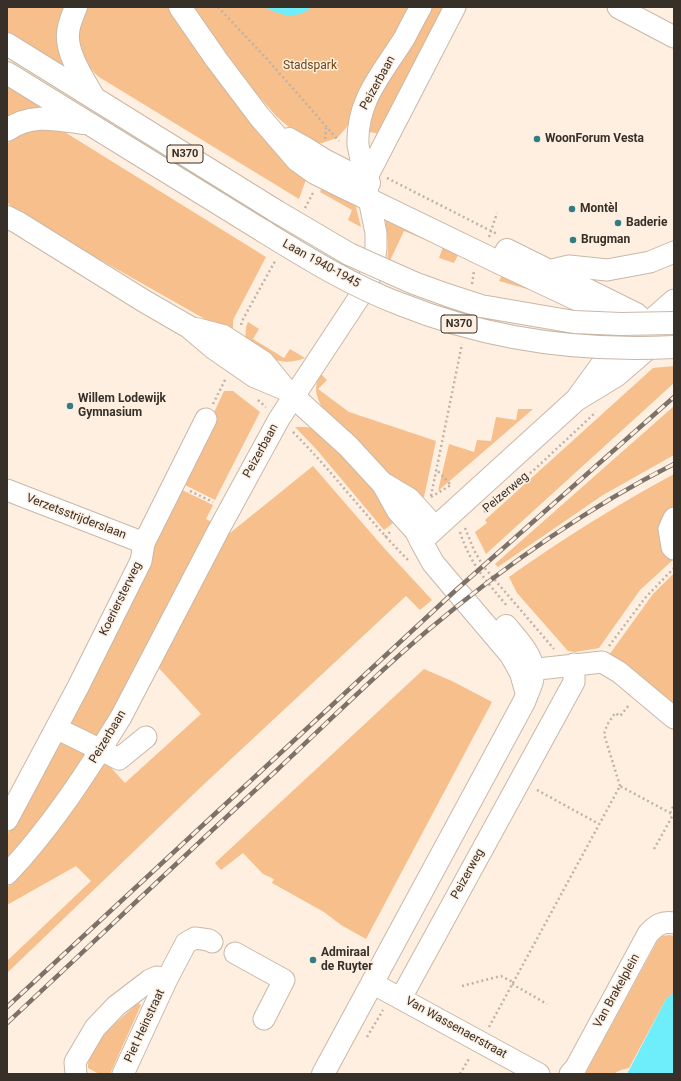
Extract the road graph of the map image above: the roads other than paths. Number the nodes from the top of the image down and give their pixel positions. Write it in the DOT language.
graph roads {
  1 [pos="76,7"];
  2 [pos="421,7"];
  3 [pos="455,7"];
  4 [pos="618,7"];
  5 [pos="181,10"];
  6 [pos="674,37"];
  7 [pos="7,44"];
  8 [pos="7,73"];
  9 [pos="93,98"];
  10 [pos="91,125"];
  11 [pos="7,130"];
  12 [pos="366,178"];
  13 [pos="10,217"];
  14 [pos="495,246"];
  15 [pos="674,252"];
  16 [pos="548,271"];
  17 [pos="674,300"];
  18 [pos="674,324"];
  19 [pos="652,338"];
  20 [pos="289,392"];
  21 [pos="206,419"];
  22 [pos="7,490"];
  23 [pos="674,518"];
  24 [pos="427,535"];
  25 [pos="144,543"];
  26 [pos="674,549"];
  27 [pos="570,665"];
  28 [pos="526,670"];
  29 [pos="674,718"];
  30 [pos="56,728"];
  31 [pos="146,737"];
  32 [pos="101,750"];
  33 [pos="7,820"];
  34 [pos="7,874"];
  35 [pos="674,923"];
  36 [pos="212,942"];
  37 [pos="235,953"];
  38 [pos="167,979"];
  39 [pos="372,983"];
  40 [pos="401,998"];
  41 [pos="264,1020"];
  42 [pos="75,1068"];
  43 [pos="123,1074"];
  44 [pos="323,1074"];
  45 [pos="539,1074"];
  46 [pos="570,1074"];
  1 -- 9 [label="main road"];
  2 -- 12 [label="street, Peizerbaan"];
  3 -- 12 [label="street"];
  4 -- 6 [label="street"];
  5 -- 12 [label="main road"];
  7 -- 9 [label="main road, Laan 1940-1945 / N370"];
  8 -- 10 [label="main road, Laan 1940-1945 / N370"];
  9 -- 18 [label="main road, Laan 1940-1945 / N370, bridge"];
  10 -- 11 [label="main road, N370"];
  10 -- 19 [label="main road, Laan 1940-1945 / N370, bridge"];
  12 -- 14 [label="main road"];
  12 -- 20 [label="street, Peizerbaan"];
  13 -- 20 [label="main road"];
  14 -- 16 [label="main road"];
  14 -- 19 [label="main road"];
  15 -- 16 [label="street"];
  16 -- 19 [label="main road"];
  17 -- 19 [label="street, Peizerweg"];
  18 -- 19 [label="street, Peizerweg"];
  19 -- 24 [label="main road, Peizerweg"];
  20 -- 24 [label="main road"];
  20 -- 32 [label="street, Peizerbaan"];
  21 -- 25 [label="street, Koeriersterweg"];
  22 -- 25 [label="street, Verzetsstrijderslaan"];
  23 -- 26 [label="street"];
  24 -- 28 [label="main road"];
  25 -- 30 [label="street, Koeriersterweg"];
  27 -- 28 [label="street"];
  27 -- 29 [label="street"];
  27 -- 40 [label="street, Peizerweg"];
  28 -- 39 [label="main road"];
  30 -- 32 [label="street"];
  30 -- 33 [label="street, Koeriersterweg"];
  31 -- 32 [label="street"];
  32 -- 34 [label="street, Peizerbaan"];
  35 -- 46 [label="street, Van Brakelplein"];
  36 -- 38 [label="street, Piet Heinstraat"];
  37 -- 41 [label="street"];
  38 -- 42 [label="street, Piet Heinstraat"];
  38 -- 43 [label="street, Piet Heinstraat"];
  39 -- 40 [label="street, Van Wassenaerstraat"];
  39 -- 44 [label="main road"];
  40 -- 45 [label="street, Van Wassenaerstraat"];
}
